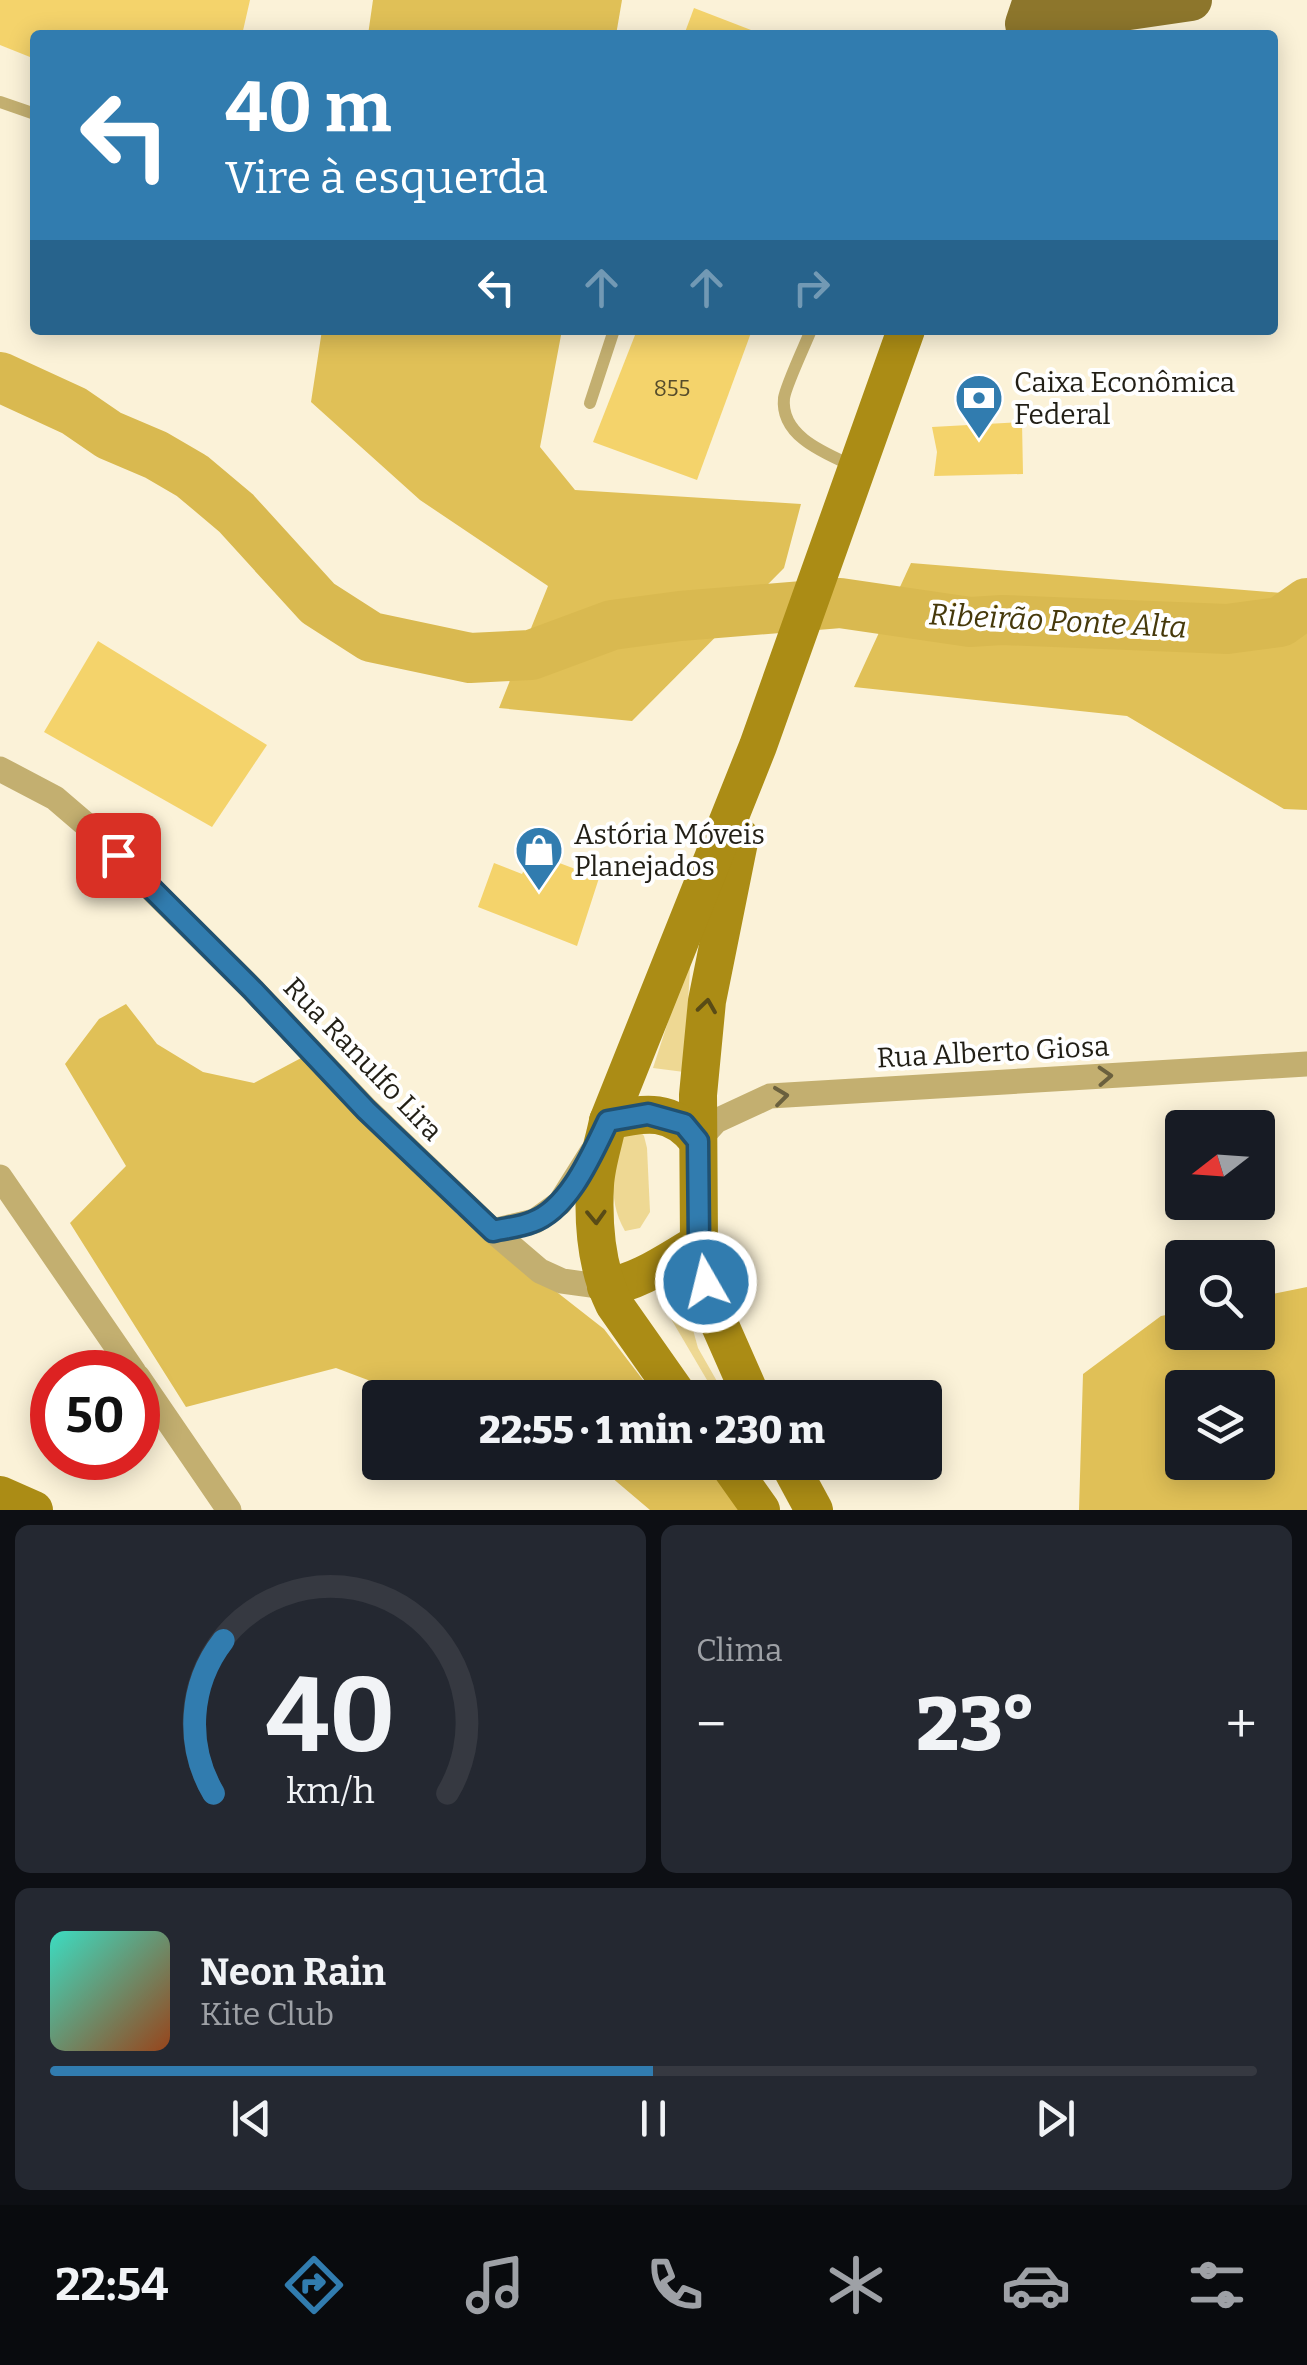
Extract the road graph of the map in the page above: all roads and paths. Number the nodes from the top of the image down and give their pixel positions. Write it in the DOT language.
graph roads {
  1 [pos="1191,0"];
  2 [pos="1084,7"];
  3 [pos="1026,20"];
  4 [pos="0,102"];
  5 [pos="30,112"];
  6 [pos="612,335"];
  7 [pos="809,335"];
  8 [pos="904,335"];
  9 [pos="590,402"];
  10 [pos="857,468"];
  11 [pos="758,746"];
  12 [pos="0,769"];
  13 [pos="1307,1064"];
  14 [pos="608,1121"];
  15 [pos="698,1141"];
  16 [pos="0,1177"];
  17 [pos="493,1231"];
  18 [pos="699,1243"];
  19 [pos="606,1287"];
  20 [pos="119,1350"];
  21 [pos="667,1380"];
  22 [pos="744,1380"];
  23 [pos="160,1410"];
  24 [pos="739,1480"];
  25 [pos="798,1480"];
  26 [pos="0,1495"];
  27 [pos="34,1510"];
  28 [pos="229,1510"];
  29 [pos="761,1510"];
  30 [pos="814,1510"];
  1 -- 2 [label="main road"];
  2 -- 3 [label="main road"];
  4 -- 5 [label="lane"];
  6 -- 9 [label="lane"];
  7 -- 10 [label="lane"];
  8 -- 10 [label="main road"];
  10 -- 11 [label="main road"];
  11 -- 14 [label="main road"];
  15 -- 11 [label="main road, one-way"];
  12 -- 17 [label="street, Rua Ranulfo Lira"];
  15 -- 13 [label="street, Rua Alberto Giosa, one-way"];
  14 -- 15 [label="main road"];
  14 -- 17 [label="street"];
  14 -- 19 [label="main road, one-way"];
  15 -- 18 [label="main road"];
  16 -- 20 [label="street"];
  17 -- 19 [label="street, Rua Ranulfo Lira"];
  18 -- 19 [label="main road"];
  18 -- 22 [label="main road"];
  19 -- 21 [label="main road"];
  23 -- 28 [label="street"];
  24 -- 29 [label="main road"];
  25 -- 30 [label="main road"];
  26 -- 27 [label="main road"];
}
